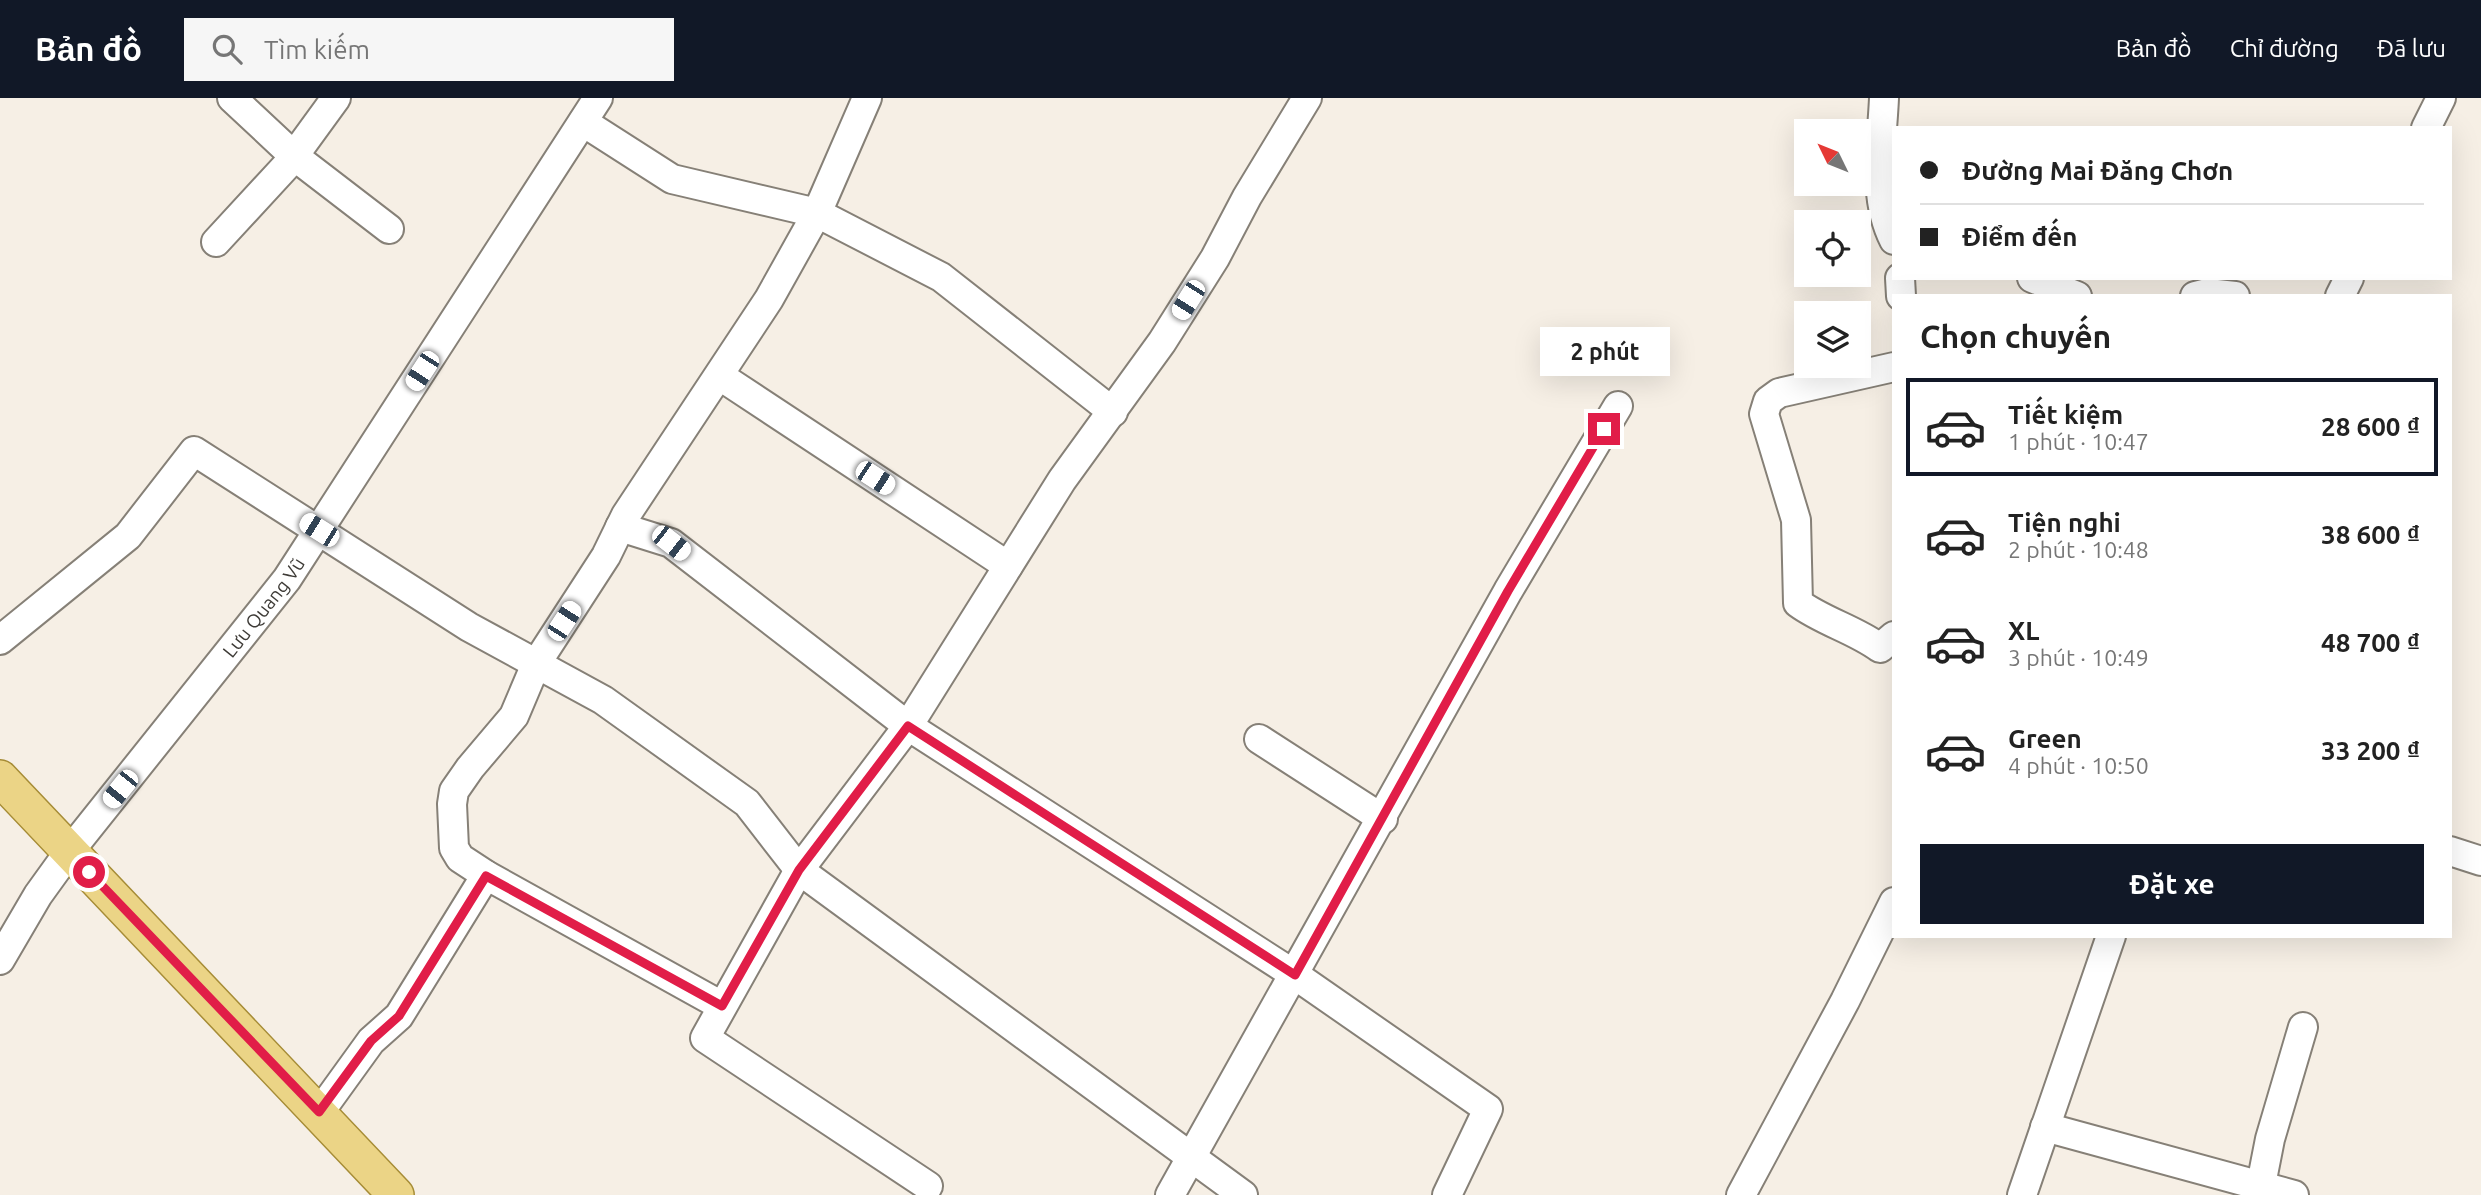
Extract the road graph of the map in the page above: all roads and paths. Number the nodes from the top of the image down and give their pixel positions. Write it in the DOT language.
graph roads {
  1 [pos="232,98"];
  2 [pos="336,98"];
  3 [pos="598,98"];
  4 [pos="867,98"];
  5 [pos="1307,98"];
  6 [pos="1884,98"];
  7 [pos="2441,98"];
  8 [pos="583,122"];
  9 [pos="2427,126"];
  10 [pos="295,156"];
  11 [pos="817,213"];
  12 [pos="389,229"];
  13 [pos="1892,235"];
  14 [pos="216,242"];
  15 [pos="2037,280"];
  16 [pos="2072,294"];
  17 [pos="1892,367"];
  18 [pos="720,376"];
  19 [pos="1618,406"];
  20 [pos="1113,412"];
  21 [pos="620,527"];
  22 [pos="319,530"];
  23 [pos="1008,566"];
  24 [pos="1892,638"];
  25 [pos="0,640"];
  26 [pos="536,664"];
  27 [pos="908,726"];
  28 [pos="1259,739"];
  29 [pos="0,778"];
  30 [pos="1382,819"];
  31 [pos="69,852"];
  32 [pos="2452,852"];
  33 [pos="2481,861"];
  34 [pos="799,870"];
  35 [pos="486,876"];
  36 [pos="1892,906"];
  37 [pos="2110,938"];
  38 [pos="0,960"];
  39 [pos="1295,975"];
  40 [pos="722,1006"];
  41 [pos="2303,1027"];
  42 [pos="319,1112"];
  43 [pos="2045,1127"];
  44 [pos="1193,1158"];
  45 [pos="928,1186"];
  46 [pos="2260,1191"];
  47 [pos="396,1195"];
  48 [pos="1170,1195"];
  49 [pos="1243,1195"];
  50 [pos="1447,1195"];
  51 [pos="1741,1195"];
  52 [pos="2022,1195"];
  53 [pos="2294,1195"];
  1 -- 10 [label="street"];
  2 -- 10 [label="street"];
  3 -- 8 [label="street, Lưu Quang Vũ"];
  4 -- 11 [label="street"];
  5 -- 20 [label="street"];
  6 -- 13 [label="street"];
  7 -- 9 [label="street"];
  8 -- 11 [label="street"];
  8 -- 22 [label="street, Lưu Quang Vũ"];
  10 -- 12 [label="street"];
  10 -- 14 [label="street"];
  11 -- 18 [label="street"];
  11 -- 20 [label="street"];
  15 -- 16 [label="street"];
  17 -- 24 [label="street"];
  18 -- 21 [label="street"];
  18 -- 23 [label="street"];
  19 -- 30 [label="street"];
  20 -- 23 [label="street"];
  21 -- 26 [label="street"];
  21 -- 27 [label="street"];
  22 -- 25 [label="street"];
  22 -- 26 [label="street"];
  22 -- 31 [label="street, Lưu Quang Vũ"];
  23 -- 27 [label="street"];
  26 -- 34 [label="street"];
  26 -- 35 [label="street"];
  27 -- 34 [label="street"];
  27 -- 39 [label="street"];
  28 -- 30 [label="street"];
  29 -- 31 [label="main road"];
  30 -- 39 [label="street"];
  31 -- 38 [label="street, Lưu Quang Vũ"];
  31 -- 42 [label="main road"];
  32 -- 33 [label="street"];
  34 -- 40 [label="street"];
  34 -- 44 [label="street"];
  35 -- 40 [label="street"];
  35 -- 42 [label="street"];
  36 -- 51 [label="street"];
  37 -- 43 [label="street"];
  39 -- 44 [label="street"];
  39 -- 50 [label="street"];
  40 -- 45 [label="street"];
  41 -- 46 [label="street"];
  42 -- 47 [label="main road"];
  43 -- 46 [label="street"];
  43 -- 52 [label="street"];
  44 -- 48 [label="street"];
  44 -- 49 [label="street"];
  46 -- 53 [label="street"];
}
